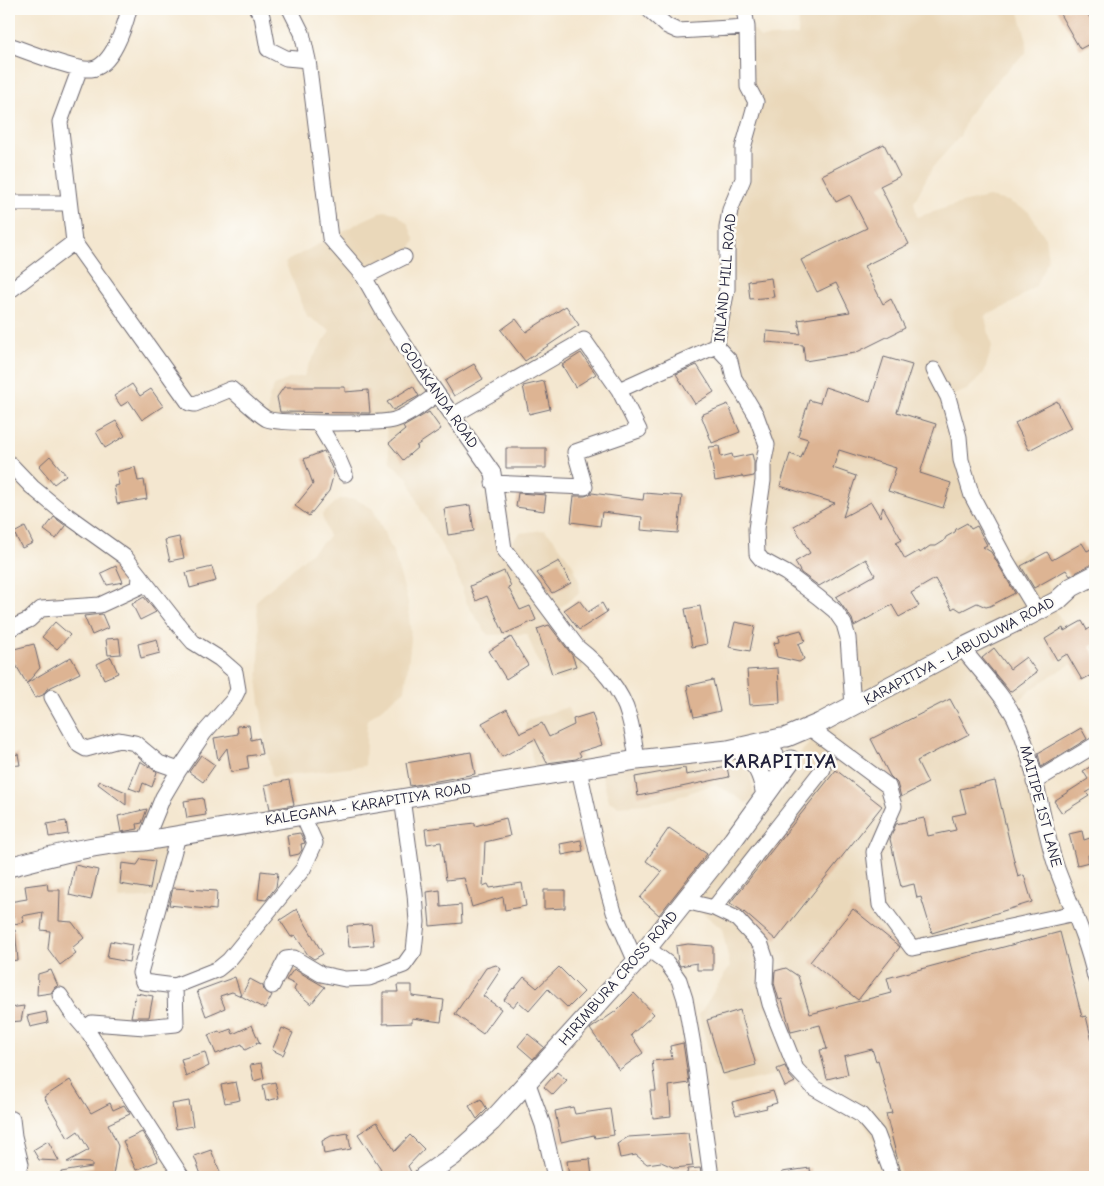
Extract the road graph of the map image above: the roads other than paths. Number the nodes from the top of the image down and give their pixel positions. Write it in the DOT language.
graph roads {
  1 [pos="129,9"];
  2 [pos="258,9"];
  3 [pos="290,9"];
  4 [pos="648,9"];
  5 [pos="744,9"];
  6 [pos="747,27"];
  7 [pos="9,46"];
  8 [pos="308,60"];
  9 [pos="80,68"];
  10 [pos="9,203"];
  11 [pos="68,203"];
  12 [pos="74,242"];
  13 [pos="404,257"];
  14 [pos="364,277"];
  15 [pos="12,289"];
  16 [pos="716,346"];
  17 [pos="934,370"];
  18 [pos="619,390"];
  19 [pos="438,394"];
  20 [pos="454,415"];
  21 [pos="318,423"];
  22 [pos="9,463"];
  23 [pos="345,474"];
  24 [pos="494,483"];
  25 [pos="1095,575"];
  26 [pos="140,577"];
  27 [pos="1037,611"];
  28 [pos="9,630"];
  29 [pos="962,648"];
  30 [pos="52,697"];
  31 [pos="853,706"];
  32 [pos="817,727"];
  33 [pos="1095,745"];
  34 [pos="785,749"];
  35 [pos="736,751"];
  36 [pos="637,760"];
  37 [pos="179,770"];
  38 [pos="579,770"];
  39 [pos="823,770"];
  40 [pos="1034,782"];
  41 [pos="764,796"];
  42 [pos="402,798"];
  43 [pos="302,814"];
  44 [pos="178,836"];
  45 [pos="145,841"];
  46 [pos="9,867"];
  47 [pos="685,902"];
  48 [pos="714,908"];
  49 [pos="1075,913"];
  50 [pos="642,955"];
  51 [pos="1095,977"];
  52 [pos="175,986"];
  53 [pos="272,986"];
  54 [pos="60,995"];
  55 [pos="89,1033"];
  56 [pos="527,1081"];
  57 [pos="12,1119"];
  58 [pos="9,1164"];
  59 [pos="182,1177"];
  60 [pos="423,1177"];
  61 [pos="555,1177"];
  62 [pos="711,1177"];
  63 [pos="893,1177"];
  1 -- 9 [label="street"];
  2 -- 8 [label="street"];
  3 -- 8 [label="street, GODAKANDA ROAD"];
  4 -- 6 [label="street"];
  5 -- 6 [label="street, INLAND HILL ROAD"];
  6 -- 16 [label="street, INLAND HILL ROAD"];
  7 -- 9 [label="street"];
  8 -- 14 [label="street, GODAKANDA ROAD"];
  9 -- 11 [label="street"];
  10 -- 11 [label="street"];
  11 -- 12 [label="street"];
  12 -- 15 [label="street"];
  12 -- 21 [label="street"];
  13 -- 14 [label="street"];
  14 -- 19 [label="street, GODAKANDA ROAD"];
  16 -- 18 [label="street"];
  16 -- 31 [label="street, INLAND HILL ROAD"];
  17 -- 27 [label="street"];
  18 -- 20 [label="street"];
  18 -- 24 [label="street"];
  19 -- 20 [label="street, GODAKANDA ROAD"];
  19 -- 21 [label="street"];
  20 -- 24 [label="street, GODAKANDA ROAD"];
  21 -- 23 [label="street"];
  22 -- 26 [label="street"];
  24 -- 36 [label="street, GODAKANDA ROAD"];
  25 -- 27 [label="main road, KARAPITIYA - LABUDUWA ROAD"];
  26 -- 28 [label="street"];
  26 -- 37 [label="street"];
  27 -- 29 [label="main road, KARAPITIYA - LABUDUWA ROAD"];
  29 -- 31 [label="main road, KARAPITIYA - LABUDUWA ROAD"];
  29 -- 40 [label="street, MAITIPE 1ST LANE"];
  30 -- 37 [label="street"];
  31 -- 32 [label="main road, KARAPITIYA - LABUDUWA ROAD"];
  32 -- 34 [label="main road, KARAPITIYA - LABUDUWA ROAD"];
  32 -- 49 [label="street"];
  33 -- 40 [label="street"];
  34 -- 35 [label="main road, KALEGANA - KARAPITIYA ROAD"];
  34 -- 41 [label="main road"];
  35 -- 36 [label="main road, KALEGANA - KARAPITIYA ROAD"];
  35 -- 41 [label="main road"];
  36 -- 38 [label="main road, KALEGANA - KARAPITIYA ROAD"];
  37 -- 45 [label="street"];
  38 -- 42 [label="main road, KALEGANA - KARAPITIYA ROAD"];
  38 -- 50 [label="street"];
  39 -- 48 [label="street"];
  40 -- 49 [label="street, MAITIPE 1ST LANE"];
  41 -- 47 [label="main road, HIRIMBURA CROSS ROAD"];
  42 -- 43 [label="main road, KALEGANA - KARAPITIYA ROAD"];
  42 -- 53 [label="street"];
  43 -- 44 [label="main road, KALEGANA - KARAPITIYA ROAD"];
  43 -- 52 [label="street"];
  44 -- 45 [label="main road, KALEGANA - KARAPITIYA ROAD"];
  44 -- 52 [label="street"];
  45 -- 46 [label="main road, KALEGANA - KARAPITIYA ROAD"];
  47 -- 48 [label="street"];
  47 -- 50 [label="main road, HIRIMBURA CROSS ROAD"];
  48 -- 63 [label="street"];
  49 -- 51 [label="street, MAITIPE 1ST LANE"];
  50 -- 56 [label="main road, HIRIMBURA CROSS ROAD"];
  50 -- 62 [label="street"];
  52 -- 55 [label="street"];
  54 -- 55 [label="street"];
  55 -- 59 [label="street"];
  56 -- 60 [label="main road, HIRIMBURA CROSS ROAD"];
  56 -- 61 [label="street"];
  57 -- 58 [label="street"];
}
